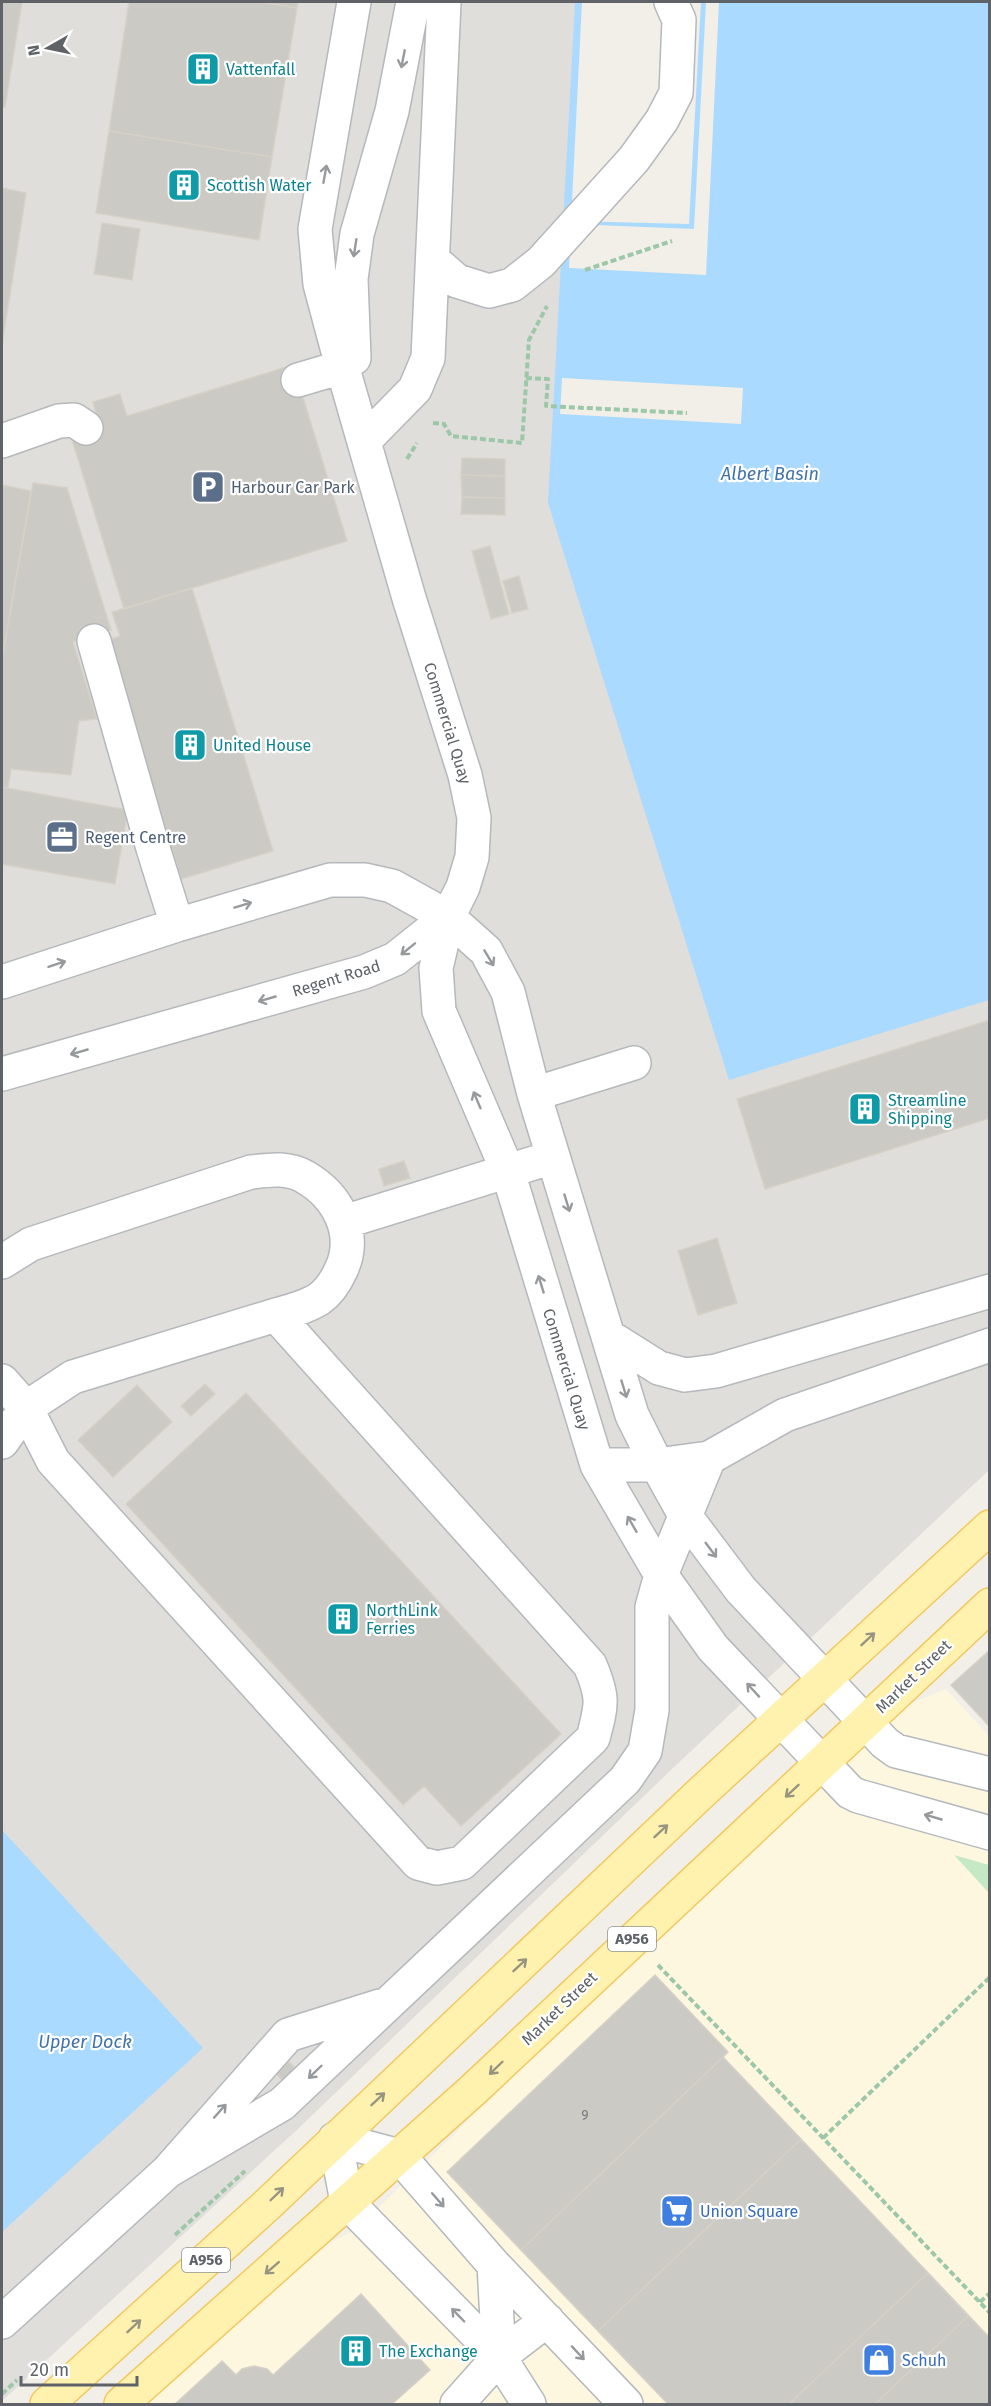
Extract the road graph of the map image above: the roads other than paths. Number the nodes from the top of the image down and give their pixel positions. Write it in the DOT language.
graph roads {
  1 [pos="354,2"];
  2 [pos="413,2"];
  3 [pos="444,2"];
  4 [pos="670,2"];
  5 [pos="433,260"];
  6 [pos="340,361"];
  7 [pos="298,380"];
  8 [pos="86,428"];
  9 [pos="360,429"];
  10 [pos="2,441"];
  11 [pos="94,641"];
  12 [pos="448,917"];
  13 [pos="177,925"];
  14 [pos="2,982"];
  15 [pos="634,1063"];
  16 [pos="2,1074"];
  17 [pos="534,1094"];
  18 [pos="553,1157"];
  19 [pos="508,1172"];
  20 [pos="344,1222"];
  21 [pos="2,1262"];
  22 [pos="990,1291"];
  23 [pos="276,1315"];
  24 [pos="608,1336"];
  25 [pos="990,1345"];
  26 [pos="2,1381"];
  27 [pos="26,1408"];
  28 [pos="2,1442"];
  29 [pos="709,1458"];
  30 [pos="597,1465"];
  31 [pos="657,1465"];
  32 [pos="686,1517"];
  33 [pos="990,1527"];
  34 [pos="661,1575"];
  35 [pos="990,1605"];
  36 [pos="825,1678"];
  37 [pos="780,1720"];
  38 [pos="865,1722"];
  39 [pos="821,1763"];
  40 [pos="990,1774"];
  41 [pos="990,1833"];
  42 [pos="388,2003"];
  43 [pos="335,2139"];
  44 [pos="399,2156"];
  45 [pos="168,2171"];
  46 [pos="347,2202"];
  47 [pos="494,2265"];
  48 [pos="547,2320"];
  49 [pos="2,2322"];
  50 [pos="499,2357"];
  51 [pos="47,2404"];
  52 [pos="121,2404"];
  53 [pos="458,2404"];
  54 [pos="529,2404"];
  55 [pos="626,2404"];
  6 -- 1 [label="street, one-way"];
  2 -- 9 [label="street, one-way"];
  3 -- 5 [label="street"];
  4 -- 5 [label="street"];
  5 -- 9 [label="street"];
  6 -- 7 [label="street"];
  6 -- 9 [label="street"];
  8 -- 10 [label="street"];
  9 -- 12 [label="street, Commercial Quay"];
  11 -- 13 [label="street"];
  13 -- 12 [label="street, one-way"];
  12 -- 16 [label="street, Regent Road, one-way"];
  12 -- 17 [label="street, one-way"];
  19 -- 12 [label="street, Commercial Quay, one-way"];
  14 -- 13 [label="street, one-way"];
  15 -- 17 [label="street"];
  17 -- 18 [label="street"];
  18 -- 19 [label="street"];
  18 -- 24 [label="street, one-way"];
  19 -- 20 [label="street"];
  30 -- 19 [label="street, Commercial Quay, one-way"];
  20 -- 21 [label="street"];
  20 -- 23 [label="street"];
  22 -- 24 [label="street"];
  23 -- 27 [label="street"];
  23 -- 27 [label="street"];
  24 -- 31 [label="street, one-way"];
  25 -- 29 [label="street"];
  26 -- 27 [label="street"];
  27 -- 28 [label="street"];
  29 -- 31 [label="street"];
  29 -- 32 [label="street"];
  30 -- 31 [label="street"];
  34 -- 30 [label="street, Commercial Quay, one-way"];
  31 -- 32 [label="street"];
  32 -- 34 [label="street"];
  32 -- 36 [label="street, one-way"];
  36 -- 33 [label="main road, A956, one-way"];
  37 -- 34 [label="street, Commercial Quay, one-way"];
  34 -- 42 [label="street"];
  35 -- 38 [label="main road, Market Street / A956"];
  36 -- 37 [label="main road, A956"];
  36 -- 38 [label="street"];
  37 -- 39 [label="street, Commercial Quay"];
  43 -- 37 [label="main road, A956, one-way"];
  38 -- 39 [label="main road, Market Street / A956"];
  38 -- 40 [label="street"];
  41 -- 39 [label="street, Commercial Quay, one-way"];
  39 -- 44 [label="main road, Market Street / A956, one-way"];
  42 -- 45 [label="street, one-way"];
  45 -- 42 [label="street, one-way"];
  43 -- 44 [label="street"];
  43 -- 46 [label="street"];
  51 -- 43 [label="main road, A956, one-way"];
  44 -- 46 [label="main road, Market Street / A956"];
  44 -- 47 [label="street, one-way"];
  45 -- 49 [label="street"];
  50 -- 46 [label="street, one-way"];
  46 -- 52 [label="main road, Market Street / A956, one-way"];
  47 -- 48 [label="street"];
  47 -- 50 [label="street"];
  48 -- 50 [label="street"];
  48 -- 55 [label="street, one-way"];
  50 -- 53 [label="street"];
  50 -- 54 [label="street"];
}
